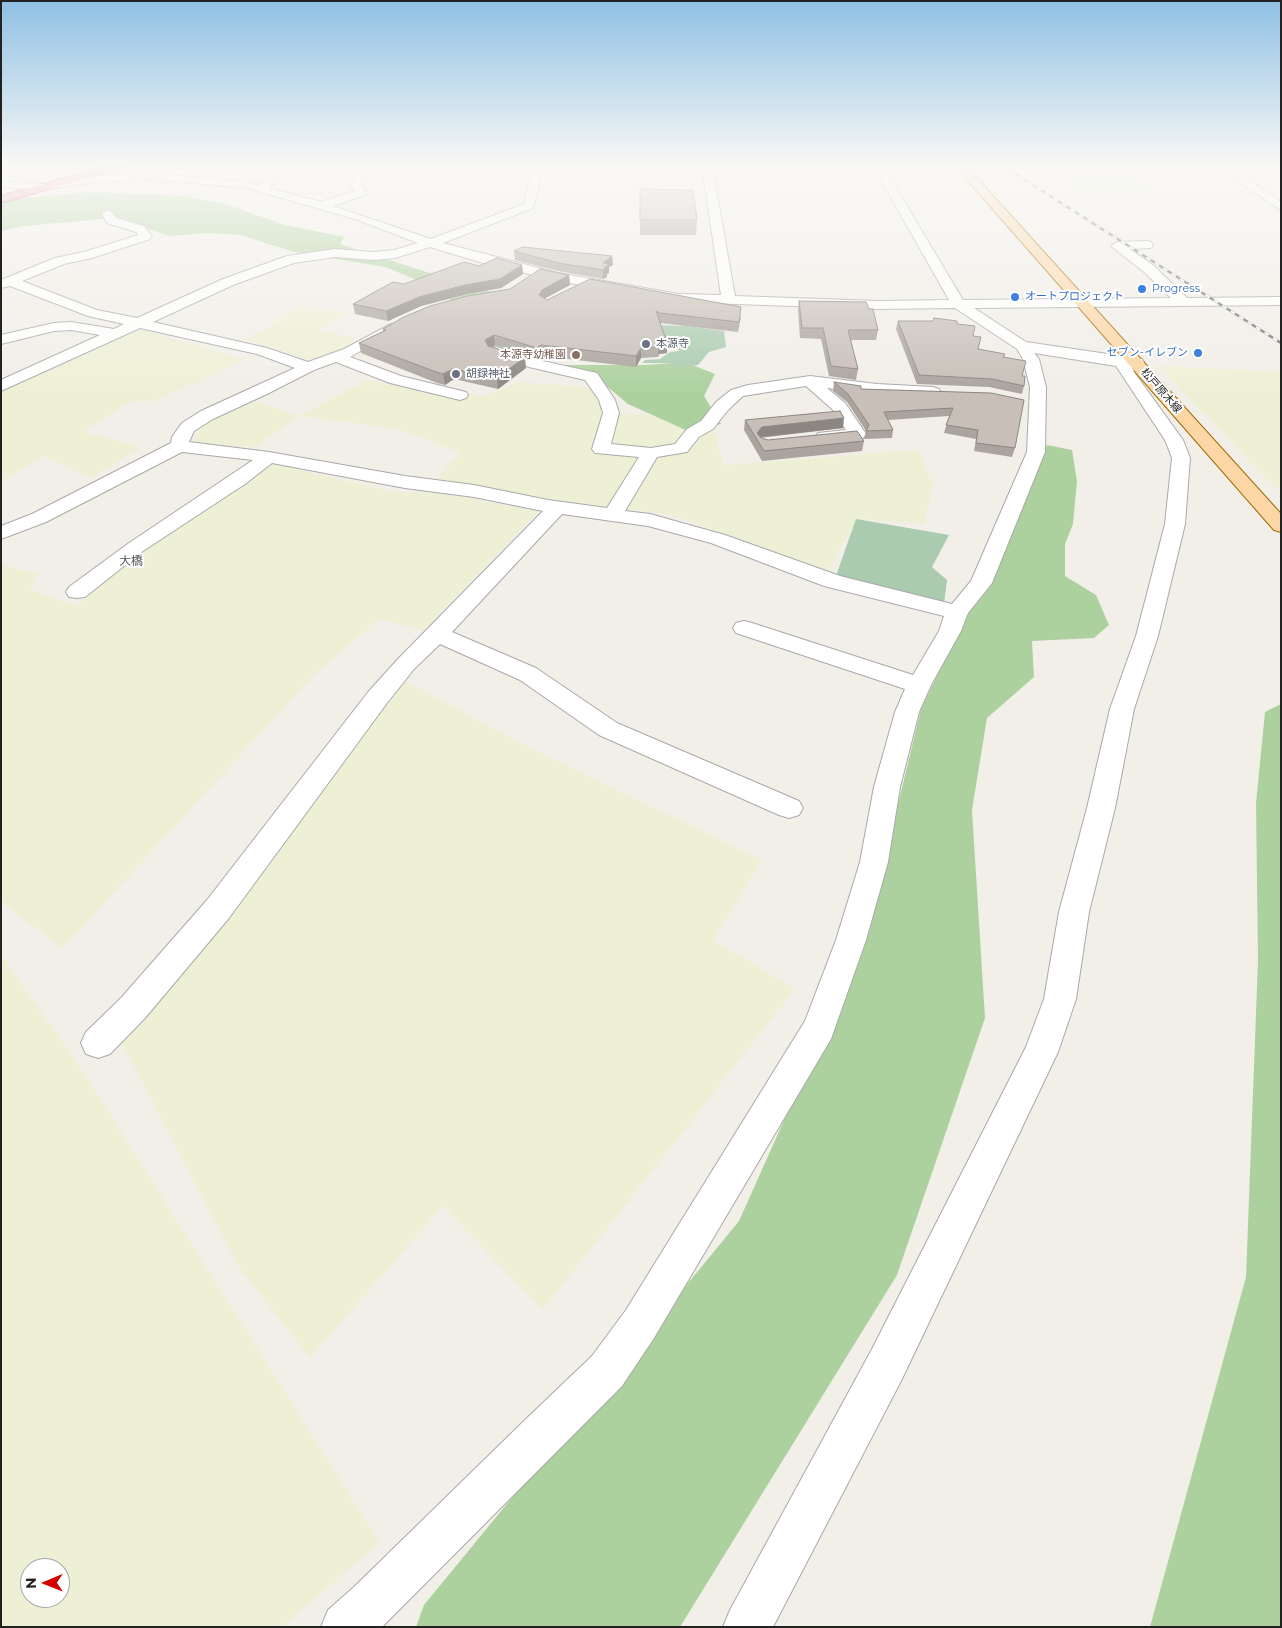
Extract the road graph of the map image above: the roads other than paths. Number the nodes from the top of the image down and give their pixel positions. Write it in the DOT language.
graph roads {
  1 [pos="127,242"];
  2 [pos="720,242"];
  3 [pos="922,242"];
  4 [pos="1029,242"];
  5 [pos="431,243"];
  6 [pos="1147,245"];
  7 [pos="538,272"];
  8 [pos="588,282"];
  9 [pos="5,283"];
  10 [pos="522,283"];
  11 [pos="572,291"];
  12 [pos="667,297"];
  13 [pos="729,299"];
  14 [pos="1281,301"];
  15 [pos="1183,302"];
  16 [pos="1084,303"];
  17 [pos="958,305"];
  18 [pos="657,307"];
  19 [pos="409,318"];
  20 [pos="142,323"];
  21 [pos="117,333"];
  22 [pos="1,340"];
  23 [pos="1022,346"];
  24 [pos="496,352"];
  25 [pos="336,357"];
  26 [pos="1129,362"];
  27 [pos="308,367"];
  28 [pos="810,381"];
  29 [pos="1,386"];
  30 [pos="952,393"];
  31 [pos="460,395"];
  32 [pos="812,438"];
  33 [pos="179,446"];
  34 [pos="651,453"];
  35 [pos="269,457"];
  36 [pos="558,507"];
  37 [pos="612,515"];
  38 [pos="1281,526"];
  39 [pos="1,533"];
  40 [pos="77,592"];
  41 [pos="957,612"];
  42 [pos="744,628"];
  43 [pos="437,634"];
  44 [pos="919,685"];
  45 [pos="789,808"];
  46 [pos="98,1043"];
  47 [pos="345,1627"];
  48 [pos="747,1627"];
  1 -- 9 [label="street"];
  2 -- 13 [label="street"];
  3 -- 17 [label="street"];
  4 -- 16 [label="main road, 松戸原木線"];
  5 -- 7 [label="street"];
  5 -- 20 [label="street"];
  6 -- 15 [label="street"];
  7 -- 8 [label="street"];
  7 -- 10 [label="street"];
  8 -- 11 [label="street"];
  8 -- 12 [label="street"];
  9 -- 20 [label="street"];
  12 -- 13 [label="street"];
  12 -- 18 [label="street"];
  13 -- 17 [label="street"];
  14 -- 15 [label="street"];
  15 -- 16 [label="street"];
  16 -- 17 [label="street"];
  16 -- 26 [label="main road, 松戸原木線"];
  17 -- 23 [label="street"];
  19 -- 25 [label="street"];
  20 -- 21 [label="street"];
  20 -- 27 [label="street"];
  21 -- 22 [label="street"];
  21 -- 29 [label="street"];
  23 -- 26 [label="street"];
  23 -- 41 [label="street"];
  24 -- 34 [label="street"];
  25 -- 27 [label="street"];
  25 -- 31 [label="street"];
  26 -- 38 [label="main road, 松戸原木線"];
  26 -- 48 [label="street"];
  27 -- 33 [label="street"];
  28 -- 30 [label="street"];
  28 -- 32 [label="street"];
  28 -- 34 [label="street"];
  33 -- 35 [label="street"];
  33 -- 39 [label="street"];
  34 -- 37 [label="street"];
  35 -- 36 [label="street"];
  35 -- 40 [label="street"];
  36 -- 37 [label="street"];
  36 -- 43 [label="street"];
  37 -- 41 [label="street"];
  41 -- 44 [label="street"];
  42 -- 44 [label="street"];
  43 -- 45 [label="street"];
  43 -- 46 [label="street"];
  44 -- 47 [label="street"];
}
